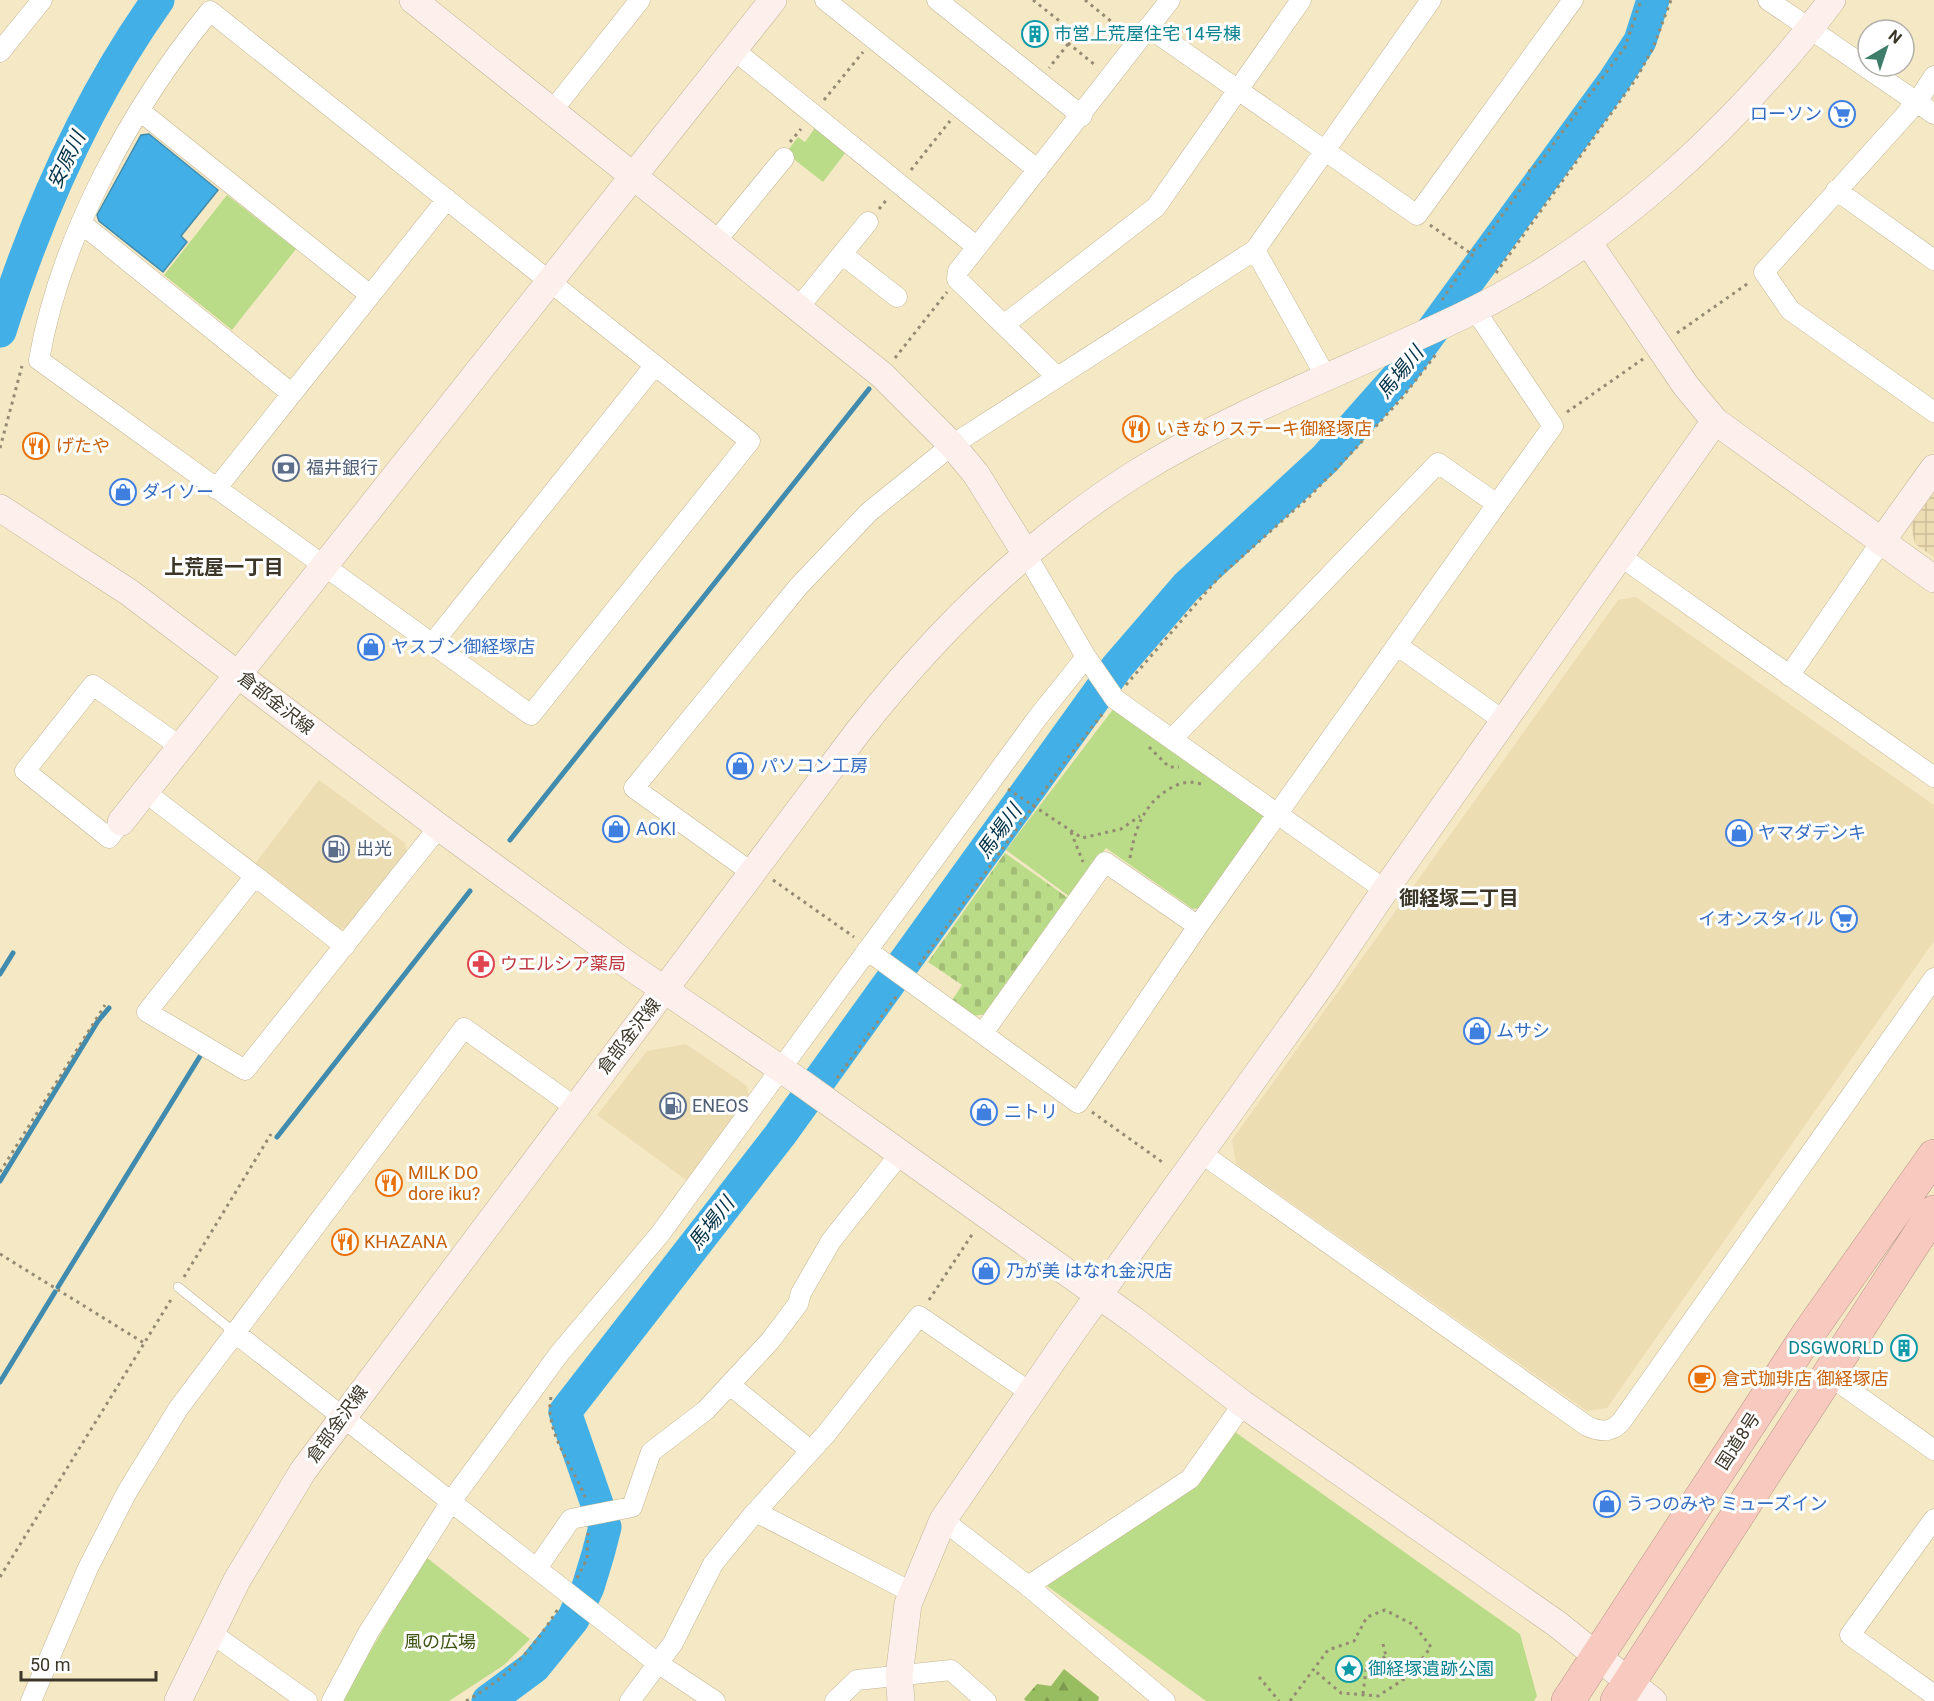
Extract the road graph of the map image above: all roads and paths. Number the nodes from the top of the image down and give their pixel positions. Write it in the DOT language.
graph roads {
  1 [pos="42,0"];
  2 [pos="640,0"];
  3 [pos="773,0"];
  4 [pos="825,0"];
  5 [pos="937,0"];
  6 [pos="1033,0"];
  7 [pos="1085,0"];
  8 [pos="1170,0"];
  9 [pos="1300,0"];
  10 [pos="1431,0"];
  11 [pos="1573,0"];
  12 [pos="1641,0"];
  13 [pos="1671,0"];
  14 [pos="1768,0"];
  15 [pos="1832,0"];
  16 [pos="420,2"];
  17 [pos="1140,25"];
  18 [pos="1810,28"];
  19 [pos="874,39"];
  20 [pos="1068,43"];
  21 [pos="734,50"];
  22 [pos="0,52"];
  23 [pos="1103,71"];
  24 [pos="1934,76"];
  25 [pos="1038,81"];
  26 [pos="1237,90"];
  27 [pos="1917,102"];
  28 [pos="961,108"];
  29 [pos="140,111"];
  30 [pos="552,111"];
  31 [pos="813,113"];
  32 [pos="1934,114"];
  33 [pos="1082,116"];
  34 [pos="1324,150"];
  35 [pos="784,158"];
  36 [pos="1038,170"];
  37 [pos="633,177"];
  38 [pos="900,183"];
  39 [pos="1836,190"];
  40 [pos="447,199"];
  41 [pos="1417,215"];
  42 [pos="868,222"];
  43 [pos="81,223"];
  44 [pos="716,241"];
  45 [pos="1588,242"];
  46 [pos="977,246"];
  47 [pos="1476,249"];
  48 [pos="1255,250"];
  49 [pos="842,254"];
  50 [pos="1934,260"];
  51 [pos="1764,272"];
  52 [pos="957,279"];
  53 [pos="1492,279"];
  54 [pos="549,281"];
  55 [pos="370,295"];
  56 [pos="897,297"];
  57 [pos="799,307"];
  58 [pos="1457,310"];
  59 [pos="1005,324"];
  60 [pos="1673,335"];
  61 [pos="1647,357"];
  62 [pos="890,364"];
  63 [pos="655,365"];
  64 [pos="1058,377"];
  65 [pos="1326,377"];
  66 [pos="291,393"];
  67 [pos="1934,412"];
  68 [pos="1715,421"];
  69 [pos="1551,423"];
  70 [pos="952,445"];
  71 [pos="1934,468"];
  72 [pos="216,489"];
  73 [pos="1497,504"];
  74 [pos="0,508"];
  75 [pos="1881,542"];
  76 [pos="1026,554"];
  77 [pos="1620,556"];
  78 [pos="324,567"];
  79 [pos="1934,579"];
  80 [pos="432,644"];
  81 [pos="1398,646"];
  82 [pos="1086,657"];
  83 [pos="239,674"];
  84 [pos="1789,676"];
  85 [pos="1504,721"];
  86 [pos="1172,739"];
  87 [pos="181,747"];
  88 [pos="1934,777"];
  89 [pos="1204,785"];
  90 [pos="1010,790"];
  91 [pos="145,792"];
  92 [pos="1278,814"];
  93 [pos="1142,815"];
  94 [pos="121,822"];
  95 [pos="439,827"];
  96 [pos="1070,831"];
  97 [pos="760,875"];
  98 [pos="255,876"];
  99 [pos="1127,878"];
  100 [pos="1092,880"];
  101 [pos="1384,890"];
  102 [pos="1198,926"];
  103 [pos="345,945"];
  104 [pos="873,953"];
  105 [pos="1934,978"];
  106 [pos="664,991"];
  107 [pos="105,1005"];
  108 [pos="982,1033"];
  109 [pos="802,1084"];
  110 [pos="1078,1102"];
  111 [pos="575,1107"];
  112 [pos="271,1134"];
  113 [pos="1201,1153"];
  114 [pos="900,1154"];
  115 [pos="1934,1156"];
  116 [pos="1169,1167"];
  117 [pos="0,1172"];
  118 [pos="1934,1212"];
  119 [pos="985,1215"];
  120 [pos="0,1254"];
  121 [pos="178,1287"];
  122 [pos="1099,1295"];
  123 [pos="919,1316"];
  124 [pos="234,1332"];
  125 [pos="144,1343"];
  126 [pos="1830,1376"];
  127 [pos="729,1385"];
  128 [pos="1031,1394"];
  129 [pos="1243,1404"];
  130 [pos="342,1416"];
  131 [pos="1934,1450"];
  132 [pos="811,1451"];
  133 [pos="452,1500"];
  134 [pos="756,1512"];
  135 [pos="1934,1519"];
  136 [pos="943,1520"];
  137 [pos="537,1568"];
  138 [pos="0,1577"];
  139 [pos="1028,1586"];
  140 [pos="913,1593"];
  141 [pos="210,1632"];
  142 [pos="1383,1644"];
  143 [pos="1386,1656"];
  144 [pos="1598,1656"];
  145 [pos="656,1662"];
  146 [pos="1314,1670"];
  147 [pos="1409,1676"];
  148 [pos="1259,1677"];
  149 [pos="900,1689"];
  150 [pos="1363,1695"];
  151 [pos="1633,1695"];
  152 [pos="1934,1695"];
  153 [pos="31,1701"];
  154 [pos="178,1701"];
  155 [pos="306,1701"];
  156 [pos="332,1701"];
  157 [pos="630,1701"];
  158 [pos="715,1701"];
  159 [pos="835,1701"];
  160 [pos="986,1701"];
  161 [pos="1165,1701"];
  162 [pos="1279,1701"];
  163 [pos="1290,1701"];
  164 [pos="1568,1701"];
  1 -- 22 [label="street"];
  2 -- 30 [label="street"];
  3 -- 21 [label="street"];
  4 -- 19 [label="street"];
  5 -- 25 [label="street"];
  6 -- 20 [label="path"];
  7 -- 17 [label="path"];
  8 -- 17 [label="street"];
  9 -- 26 [label="street"];
  10 -- 34 [label="street"];
  11 -- 41 [label="street"];
  12 -- 47 [label="path"];
  13 -- 53 [label="path"];
  14 -- 18 [label="street"];
  15 -- 18 [label="street"];
  16 -- 30 [label="street"];
  17 -- 26 [label="street"];
  17 -- 33 [label="street"];
  18 -- 27 [label="street"];
  18 -- 45 [label="street"];
  19 -- 28 [label="street"];
  19 -- 31 [label="path"];
  20 -- 23 [label="path"];
  20 -- 25 [label="path"];
  21 -- 31 [label="street"];
  21 -- 37 [label="street"];
  24 -- 27 [label="street"];
  25 -- 33 [label="street"];
  26 -- 34 [label="street"];
  26 -- 59 [label="street"];
  27 -- 32 [label="street"];
  27 -- 39 [label="street"];
  28 -- 36 [label="street"];
  28 -- 38 [label="path"];
  29 -- 40 [label="street"];
  29 -- 43 [label="street"];
  29 -- 55 [label="street"];
  30 -- 37 [label="street"];
  31 -- 35 [label="path"];
  31 -- 38 [label="street"];
  33 -- 36 [label="street"];
  34 -- 41 [label="street"];
  34 -- 48 [label="street"];
  35 -- 44 [label="street"];
  36 -- 46 [label="street"];
  37 -- 44 [label="street"];
  37 -- 54 [label="street"];
  38 -- 42 [label="path"];
  38 -- 46 [label="street"];
  39 -- 50 [label="street"];
  39 -- 51 [label="street"];
  40 -- 54 [label="street"];
  40 -- 55 [label="street"];
  41 -- 47 [label="path"];
  42 -- 49 [label="street"];
  43 -- 66 [label="street"];
  43 -- 72 [label="street"];
  44 -- 57 [label="street"];
  45 -- 58 [label="street"];
  45 -- 68 [label="street"];
  46 -- 52 [label="street"];
  47 -- 58 [label="path"];
  48 -- 64 [label="street"];
  48 -- 65 [label="street"];
  49 -- 56 [label="street"];
  49 -- 57 [label="street"];
  51 -- 60 [label="path"];
  51 -- 67 [label="street"];
  52 -- 59 [label="street"];
  52 -- 62 [label="path"];
  54 -- 63 [label="street"];
  54 -- 78 [label="street"];
  55 -- 66 [label="street"];
  57 -- 70 [label="street"];
  58 -- 65 [label="street"];
  58 -- 69 [label="street"];
  59 -- 64 [label="street"];
  61 -- 69 [label="path"];
  63 -- 80 [label="street"];
  63 -- 80 [label="street"];
  64 -- 70 [label="street"];
  65 -- 76 [label="street"];
  66 -- 72 [label="street"];
  68 -- 75 [label="street"];
  68 -- 77 [label="street"];
  69 -- 73 [label="street"];
  70 -- 76 [label="street"];
  70 -- 97 [label="street"];
  71 -- 75 [label="street"];
  72 -- 78 [label="street"];
  73 -- 81 [label="street"];
  73 -- 86 [label="street"];
  74 -- 83 [label="street, 倉部金沢線"];
  75 -- 79 [label="street"];
  75 -- 84 [label="street"];
  76 -- 82 [label="street"];
  76 -- 97 [label="street"];
  77 -- 84 [label="street"];
  77 -- 85 [label="street"];
  78 -- 80 [label="street"];
  78 -- 83 [label="street"];
  81 -- 85 [label="street"];
  81 -- 92 [label="street"];
  82 -- 86 [label="street"];
  82 -- 104 [label="street"];
  83 -- 87 [label="street"];
  83 -- 95 [label="street, 倉部金沢線"];
  84 -- 88 [label="street"];
  85 -- 101 [label="street"];
  86 -- 92 [label="street"];
  87 -- 91 [label="street"];
  87 -- 94 [label="street"];
  89 -- 93 [label="path"];
  90 -- 96 [label="path"];
  91 -- 94 [label="street"];
  91 -- 98 [label="street"];
  92 -- 101 [label="street"];
  92 -- 102 [label="street"];
  93 -- 96 [label="path"];
  93 -- 99 [label="path"];
  95 -- 103 [label="street"];
  95 -- 106 [label="street, 倉部金沢線"];
  96 -- 100 [label="path"];
  97 -- 104 [label="path"];
  97 -- 106 [label="street"];
  98 -- 103 [label="street"];
  98 -- 103 [label="street"];
  99 -- 100 [label="street"];
  99 -- 102 [label="street"];
  100 -- 108 [label="street"];
  101 -- 113 [label="street"];
  102 -- 110 [label="street"];
  104 -- 108 [label="street"];
  104 -- 109 [label="street"];
  105 -- 113 [label="street"];
  106 -- 109 [label="street"];
  106 -- 111 [label="street, 倉部金沢線"];
  107 -- 117 [label="path"];
  108 -- 110 [label="street"];
  109 -- 114 [label="street"];
  109 -- 133 [label="street"];
  110 -- 116 [label="path"];
  111 -- 124 [label="street"];
  111 -- 130 [label="street, 倉部金沢線"];
  112 -- 121 [label="path"];
  113 -- 122 [label="street"];
  114 -- 119 [label="street"];
  114 -- 127 [label="street"];
  115 -- 144 [label="highway, 国道8号"];
  118 -- 126 [label="highway"];
  119 -- 122 [label="street"];
  119 -- 123 [label="path"];
  120 -- 125 [label="path"];
  121 -- 124 [label="lane"];
  121 -- 125 [label="path"];
  122 -- 128 [label="street"];
  122 -- 129 [label="street"];
  123 -- 128 [label="street"];
  123 -- 132 [label="street"];
  124 -- 130 [label="street"];
  124 -- 153 [label="street"];
  125 -- 138 [label="path"];
  126 -- 131 [label="street"];
  126 -- 151 [label="highway"];
  127 -- 132 [label="street"];
  127 -- 137 [label="street"];
  128 -- 136 [label="street"];
  129 -- 139 [label="street"];
  129 -- 144 [label="street"];
  130 -- 133 [label="street"];
  130 -- 141 [label="street, 倉部金沢線"];
  132 -- 134 [label="street"];
  133 -- 137 [label="street"];
  133 -- 156 [label="street"];
  134 -- 140 [label="street"];
  134 -- 145 [label="street"];
  135 -- 152 [label="street"];
  136 -- 139 [label="street"];
  136 -- 140 [label="street"];
  137 -- 145 [label="street"];
  139 -- 161 [label="street"];
  140 -- 149 [label="street"];
  141 -- 154 [label="street, 倉部金沢線"];
  141 -- 155 [label="street"];
  142 -- 143 [label="path"];
  143 -- 147 [label="path"];
  143 -- 150 [label="path"];
  144 -- 151 [label="street"];
  144 -- 164 [label="highway, 国道8号"];
  145 -- 157 [label="street"];
  145 -- 158 [label="street"];
  146 -- 147 [label="path"];
  146 -- 150 [label="path"];
  146 -- 163 [label="path"];
  147 -- 150 [label="path"];
  148 -- 162 [label="path"];
  149 -- 159 [label="street"];
  149 -- 160 [label="street"];
}
